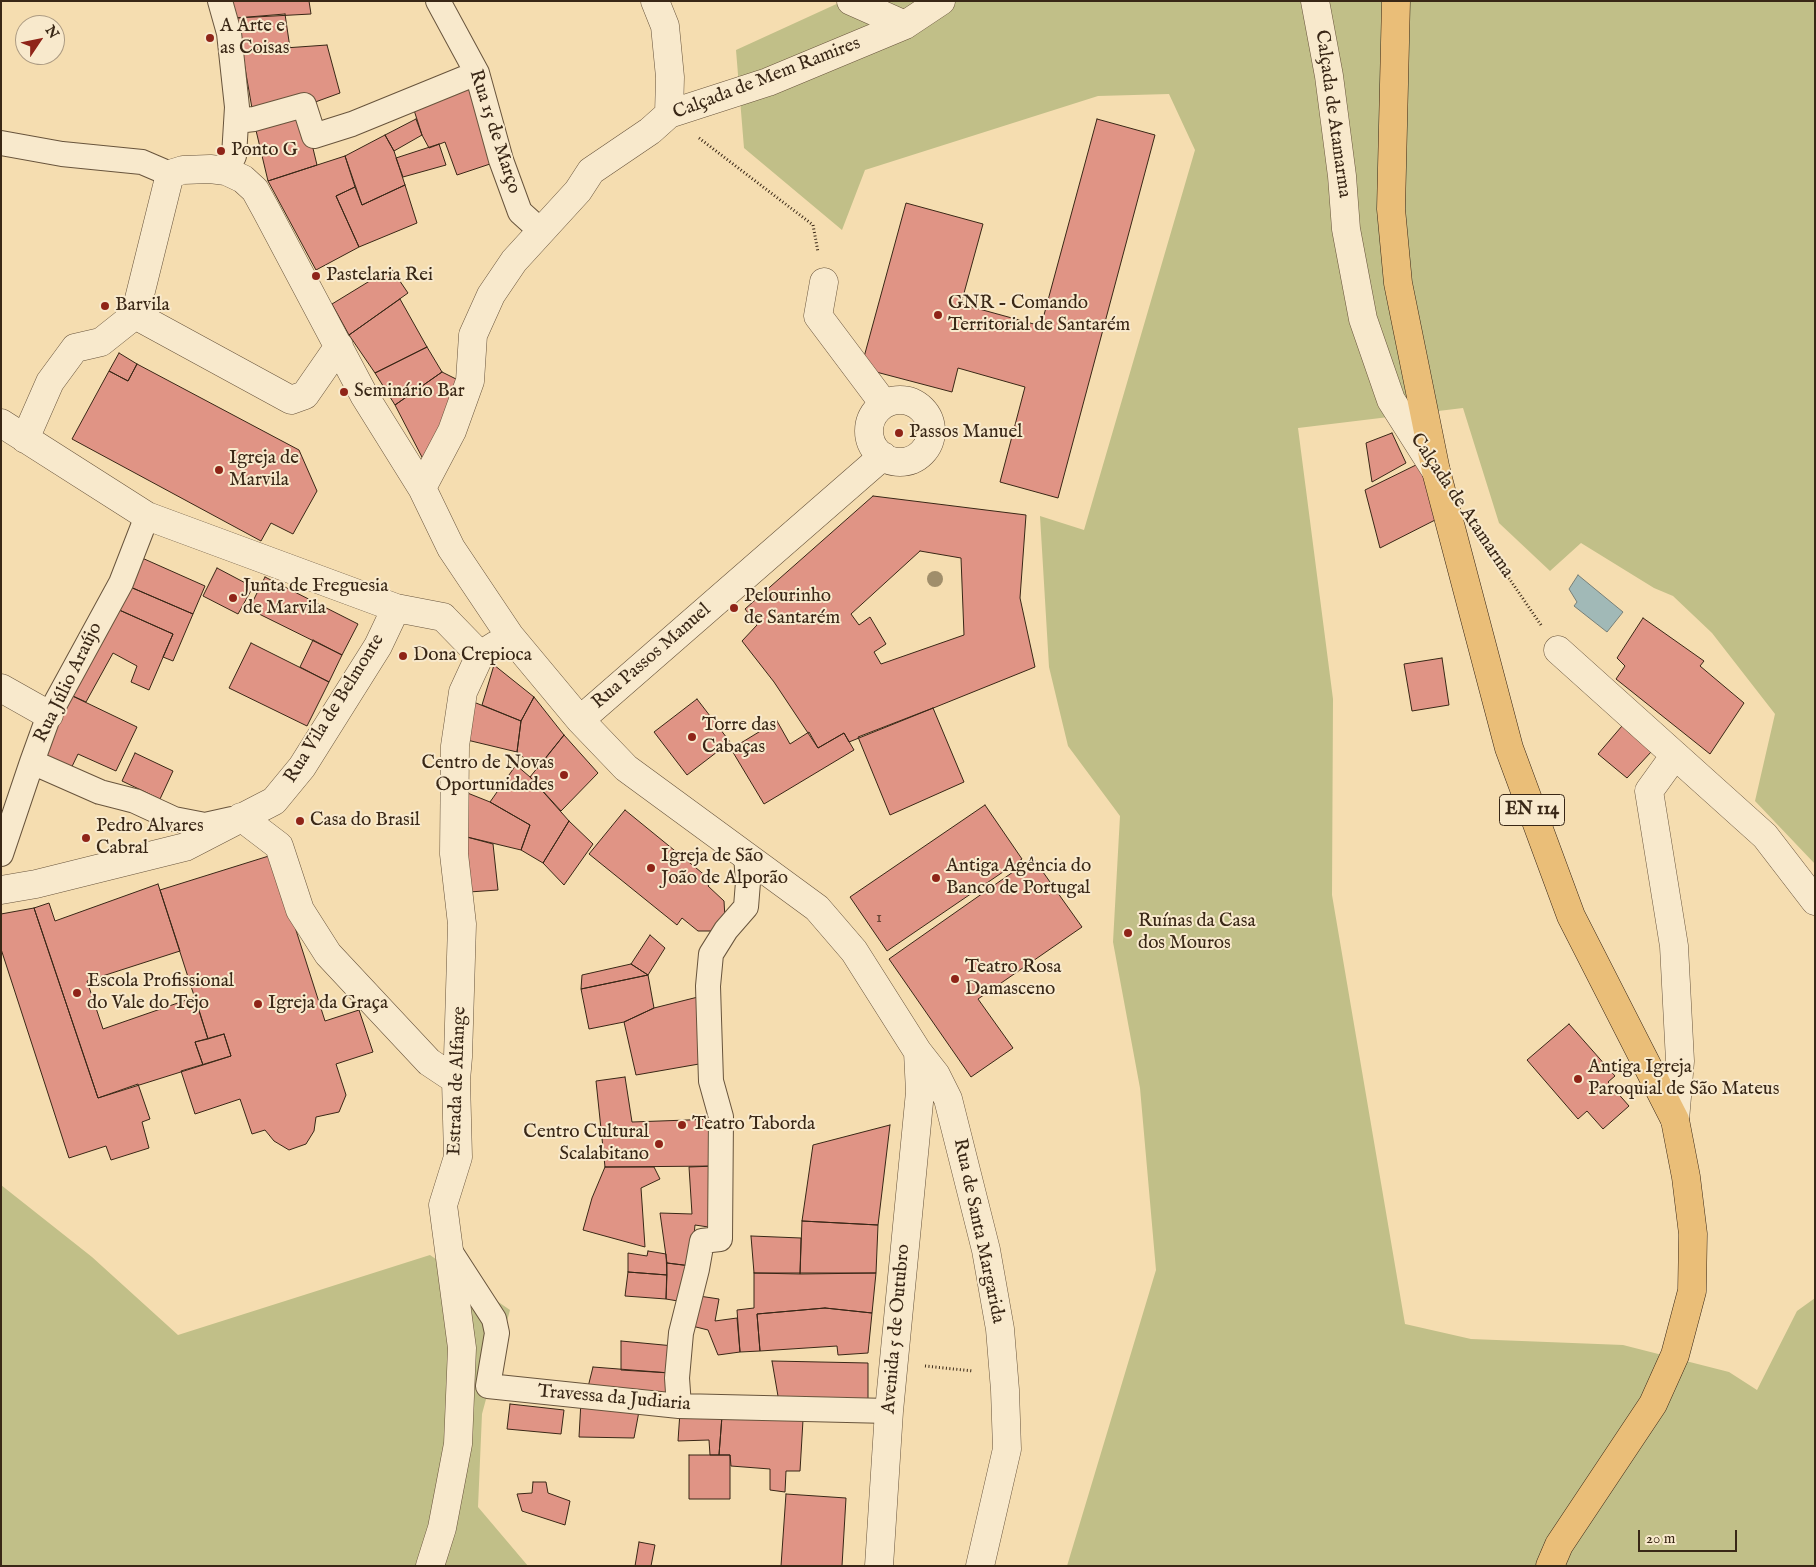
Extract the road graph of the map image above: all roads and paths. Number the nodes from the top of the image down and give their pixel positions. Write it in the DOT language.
graph roads {
  1 [pos="220,1"];
  2 [pos="438,1"];
  3 [pos="655,1"];
  4 [pos="852,1"];
  5 [pos="941,1"];
  6 [pos="1315,1"];
  7 [pos="1396,1"];
  8 [pos="905,24"];
  9 [pos="477,73"];
  10 [pos="669,114"];
  11 [pos="237,121"];
  12 [pos="1,143"];
  13 [pos="226,171"];
  14 [pos="170,174"];
  15 [pos="541,231"];
  16 [pos="824,282"];
  17 [pos="135,315"];
  18 [pos="338,346"];
  19 [pos="884,404"];
  20 [pos="1,424"];
  21 [pos="25,439"];
  22 [pos="883,456"];
  23 [pos="1436,472"];
  24 [pos="422,488"];
  25 [pos="147,516"];
  26 [pos="1486,545"];
  27 [pos="471,580"];
  28 [pos="396,608"];
  29 [pos="443,617"];
  30 [pos="510,636"];
  31 [pos="1558,650"];
  32 [pos="480,655"];
  33 [pos="1,688"];
  34 [pos="49,715"];
  35 [pos="580,720"];
  36 [pos="1675,755"];
  37 [pos="32,762"];
  38 [pos="241,817"];
  39 [pos="1,854"];
  40 [pos="746,855"];
  41 [pos="1,890"];
  42 [pos="1815,901"];
  43 [pos="918,1052"];
  44 [pos="456,1080"];
  45 [pos="1675,1120"];
  46 [pos="450,1251"];
  47 [pos="923,1366"];
  48 [pos="978,1372"];
  49 [pos="678,1406"];
  50 [pos="889,1410"];
  51 [pos="430,1566"];
  52 [pos="879,1566"];
  53 [pos="980,1566"];
  54 [pos="1550,1566"];
  1 -- 11 [label="street"];
  2 -- 9 [label="street, Rua 15 de Março"];
  3 -- 10 [label="street"];
  4 -- 8 [label="street"];
  5 -- 8 [label="street"];
  6 -- 23 [label="street, Calçada de Atamarma"];
  7 -- 23 [label="main road, EN 114"];
  8 -- 10 [label="street, Calçada de Mem Ramires"];
  9 -- 11 [label="street"];
  9 -- 15 [label="street, Rua 15 de Março"];
  10 -- 15 [label="street, Calçada de Mem Ramires"];
  10 -- 16 [label="path"];
  11 -- 13 [label="street"];
  12 -- 14 [label="street"];
  13 -- 14 [label="street"];
  13 -- 18 [label="street, Rua de Santa Margarida"];
  14 -- 17 [label="street"];
  15 -- 24 [label="street, Calçada de Mem Ramires"];
  16 -- 19 [label="street"];
  17 -- 18 [label="street"];
  17 -- 21 [label="street"];
  18 -- 24 [label="street, Rua de Santa Margarida"];
  19 -- 22 [label="street"];
  19 -- 22 [label="street"];
  20 -- 21 [label="street"];
  21 -- 25 [label="street"];
  22 -- 35 [label="street, Rua Passos Manuel"];
  23 -- 45 [label="main road, EN 114"];
  24 -- 27 [label="street, Rua de Santa Margarida"];
  25 -- 28 [label="street"];
  25 -- 34 [label="street, Rua Júlio Araújo"];
  26 -- 31 [label="path, Calçada de Atamarma"];
  27 -- 29 [label="street"];
  27 -- 30 [label="street, Rua de Santa Margarida"];
  28 -- 29 [label="street"];
  28 -- 38 [label="street, Rua Vila de Belmonte"];
  29 -- 32 [label="street"];
  30 -- 32 [label="street"];
  30 -- 35 [label="street, Rua de Santa Margarida"];
  31 -- 36 [label="street"];
  32 -- 44 [label="street, Estrada de Alfange"];
  33 -- 34 [label="street"];
  34 -- 37 [label="street, Rua Júlio Araújo"];
  35 -- 40 [label="street, Rua de Santa Margarida"];
  36 -- 42 [label="street"];
  36 -- 45 [label="street"];
  37 -- 38 [label="street"];
  37 -- 39 [label="street, Rua Júlio Araújo"];
  38 -- 41 [label="street, Rua Vila de Belmonte"];
  38 -- 44 [label="street"];
  40 -- 43 [label="street, Rua de Santa Margarida"];
  40 -- 49 [label="street"];
  43 -- 50 [label="street, Avenida 5 de Outubro"];
  43 -- 53 [label="street, Rua de Santa Margarida"];
  44 -- 46 [label="street, Estrada de Alfange"];
  45 -- 54 [label="main road, EN 114"];
  46 -- 49 [label="street, Travessa da Judiaria"];
  46 -- 51 [label="street, Estrada de Alfange"];
  47 -- 48 [label="path"];
  49 -- 50 [label="street, Travessa da Judiaria"];
  50 -- 52 [label="street, Avenida 5 de Outubro"];
}
